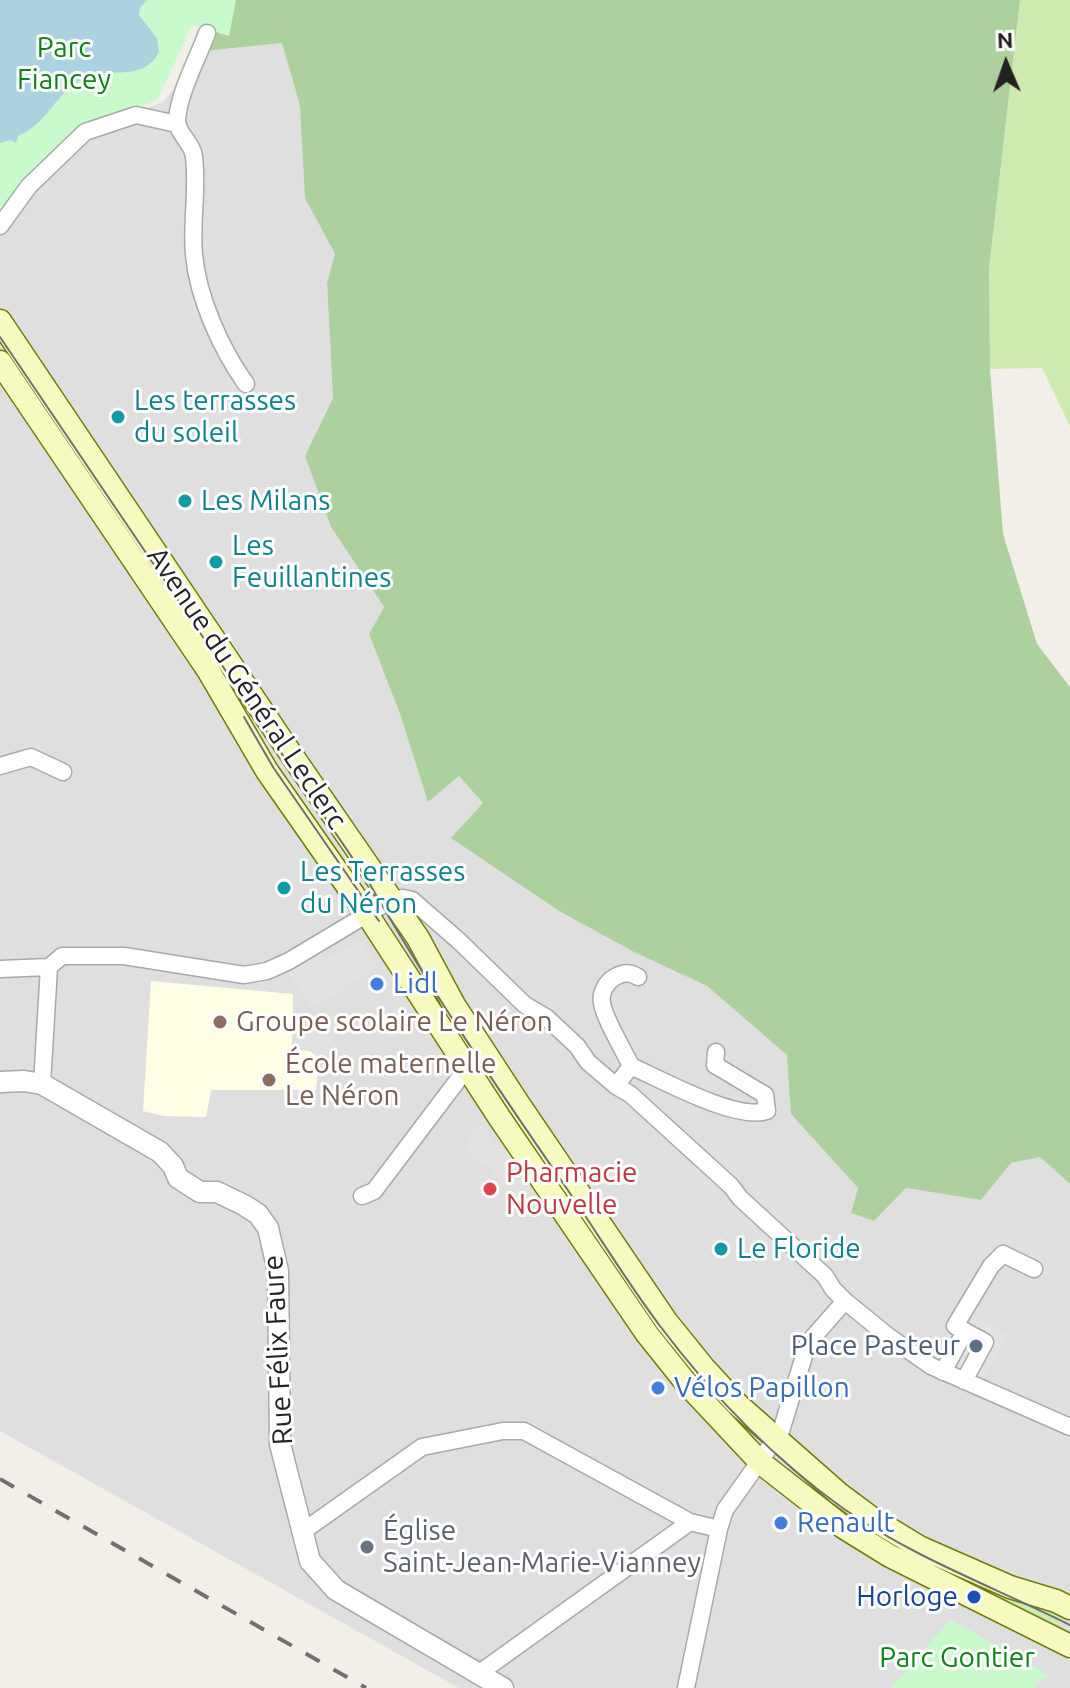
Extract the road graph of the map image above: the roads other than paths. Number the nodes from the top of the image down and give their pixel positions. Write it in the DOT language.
graph roads {
  1 [pos="207,33"];
  2 [pos="177,124"];
  3 [pos="0,226"];
  4 [pos="0,321"];
  5 [pos="0,362"];
  6 [pos="246,384"];
  7 [pos="0,766"];
  8 [pos="63,772"];
  9 [pos="391,900"];
  10 [pos="367,914"];
  11 [pos="49,967"];
  12 [pos="0,969"];
  13 [pos="638,977"];
  14 [pos="716,1052"];
  15 [pos="631,1066"];
  16 [pos="467,1068"];
  17 [pos="0,1082"];
  18 [pos="42,1084"];
  19 [pos="616,1086"];
  20 [pos="362,1196"];
  21 [pos="1034,1269"];
  22 [pos="845,1301"];
  23 [pos="965,1331"];
  24 [pos="943,1372"];
  25 [pos="964,1381"];
  26 [pos="1070,1427"];
  27 [pos="779,1435"];
  28 [pos="761,1463"];
  29 [pos="690,1522"];
  30 [pos="719,1529"];
  31 [pos="302,1532"];
  32 [pos="1070,1608"];
  33 [pos="1070,1646"];
  34 [pos="478,1674"];
  35 [pos="503,1688"];
  36 [pos="686,1688"];
  1 -- 2 [label="street"];
  2 -- 3 [label="street"];
  2 -- 6 [label="street"];
  4 -- 9 [label="main road, Avenue du Général Leclerc"];
  5 -- 10 [label="main road, Avenue du Général Leclerc"];
  7 -- 8 [label="street"];
  9 -- 10 [label="street"];
  9 -- 19 [label="street"];
  9 -- 27 [label="main road, Avenue du Général Leclerc"];
  10 -- 11 [label="street"];
  10 -- 16 [label="main road, Avenue du Général Leclerc"];
  11 -- 12 [label="street"];
  11 -- 18 [label="street"];
  13 -- 15 [label="street"];
  14 -- 15 [label="street"];
  15 -- 19 [label="street"];
  16 -- 20 [label="street"];
  16 -- 28 [label="main road, Avenue du Général Leclerc"];
  17 -- 18 [label="street"];
  18 -- 31 [label="street, Rue Félix Faure"];
  19 -- 22 [label="street"];
  21 -- 23 [label="street"];
  22 -- 24 [label="street"];
  22 -- 27 [label="street"];
  23 -- 24 [label="street"];
  23 -- 25 [label="street"];
  24 -- 25 [label="street"];
  25 -- 26 [label="street"];
  27 -- 28 [label="street"];
  27 -- 32 [label="main road, Avenue du Général Leclerc"];
  28 -- 30 [label="street"];
  28 -- 33 [label="main road, Avenue du Général Leclerc"];
  29 -- 30 [label="street"];
  29 -- 31 [label="street"];
  29 -- 34 [label="street"];
  30 -- 36 [label="street"];
  31 -- 34 [label="street, Rue Félix Faure"];
  34 -- 35 [label="street, Rue Félix Faure"];
}
